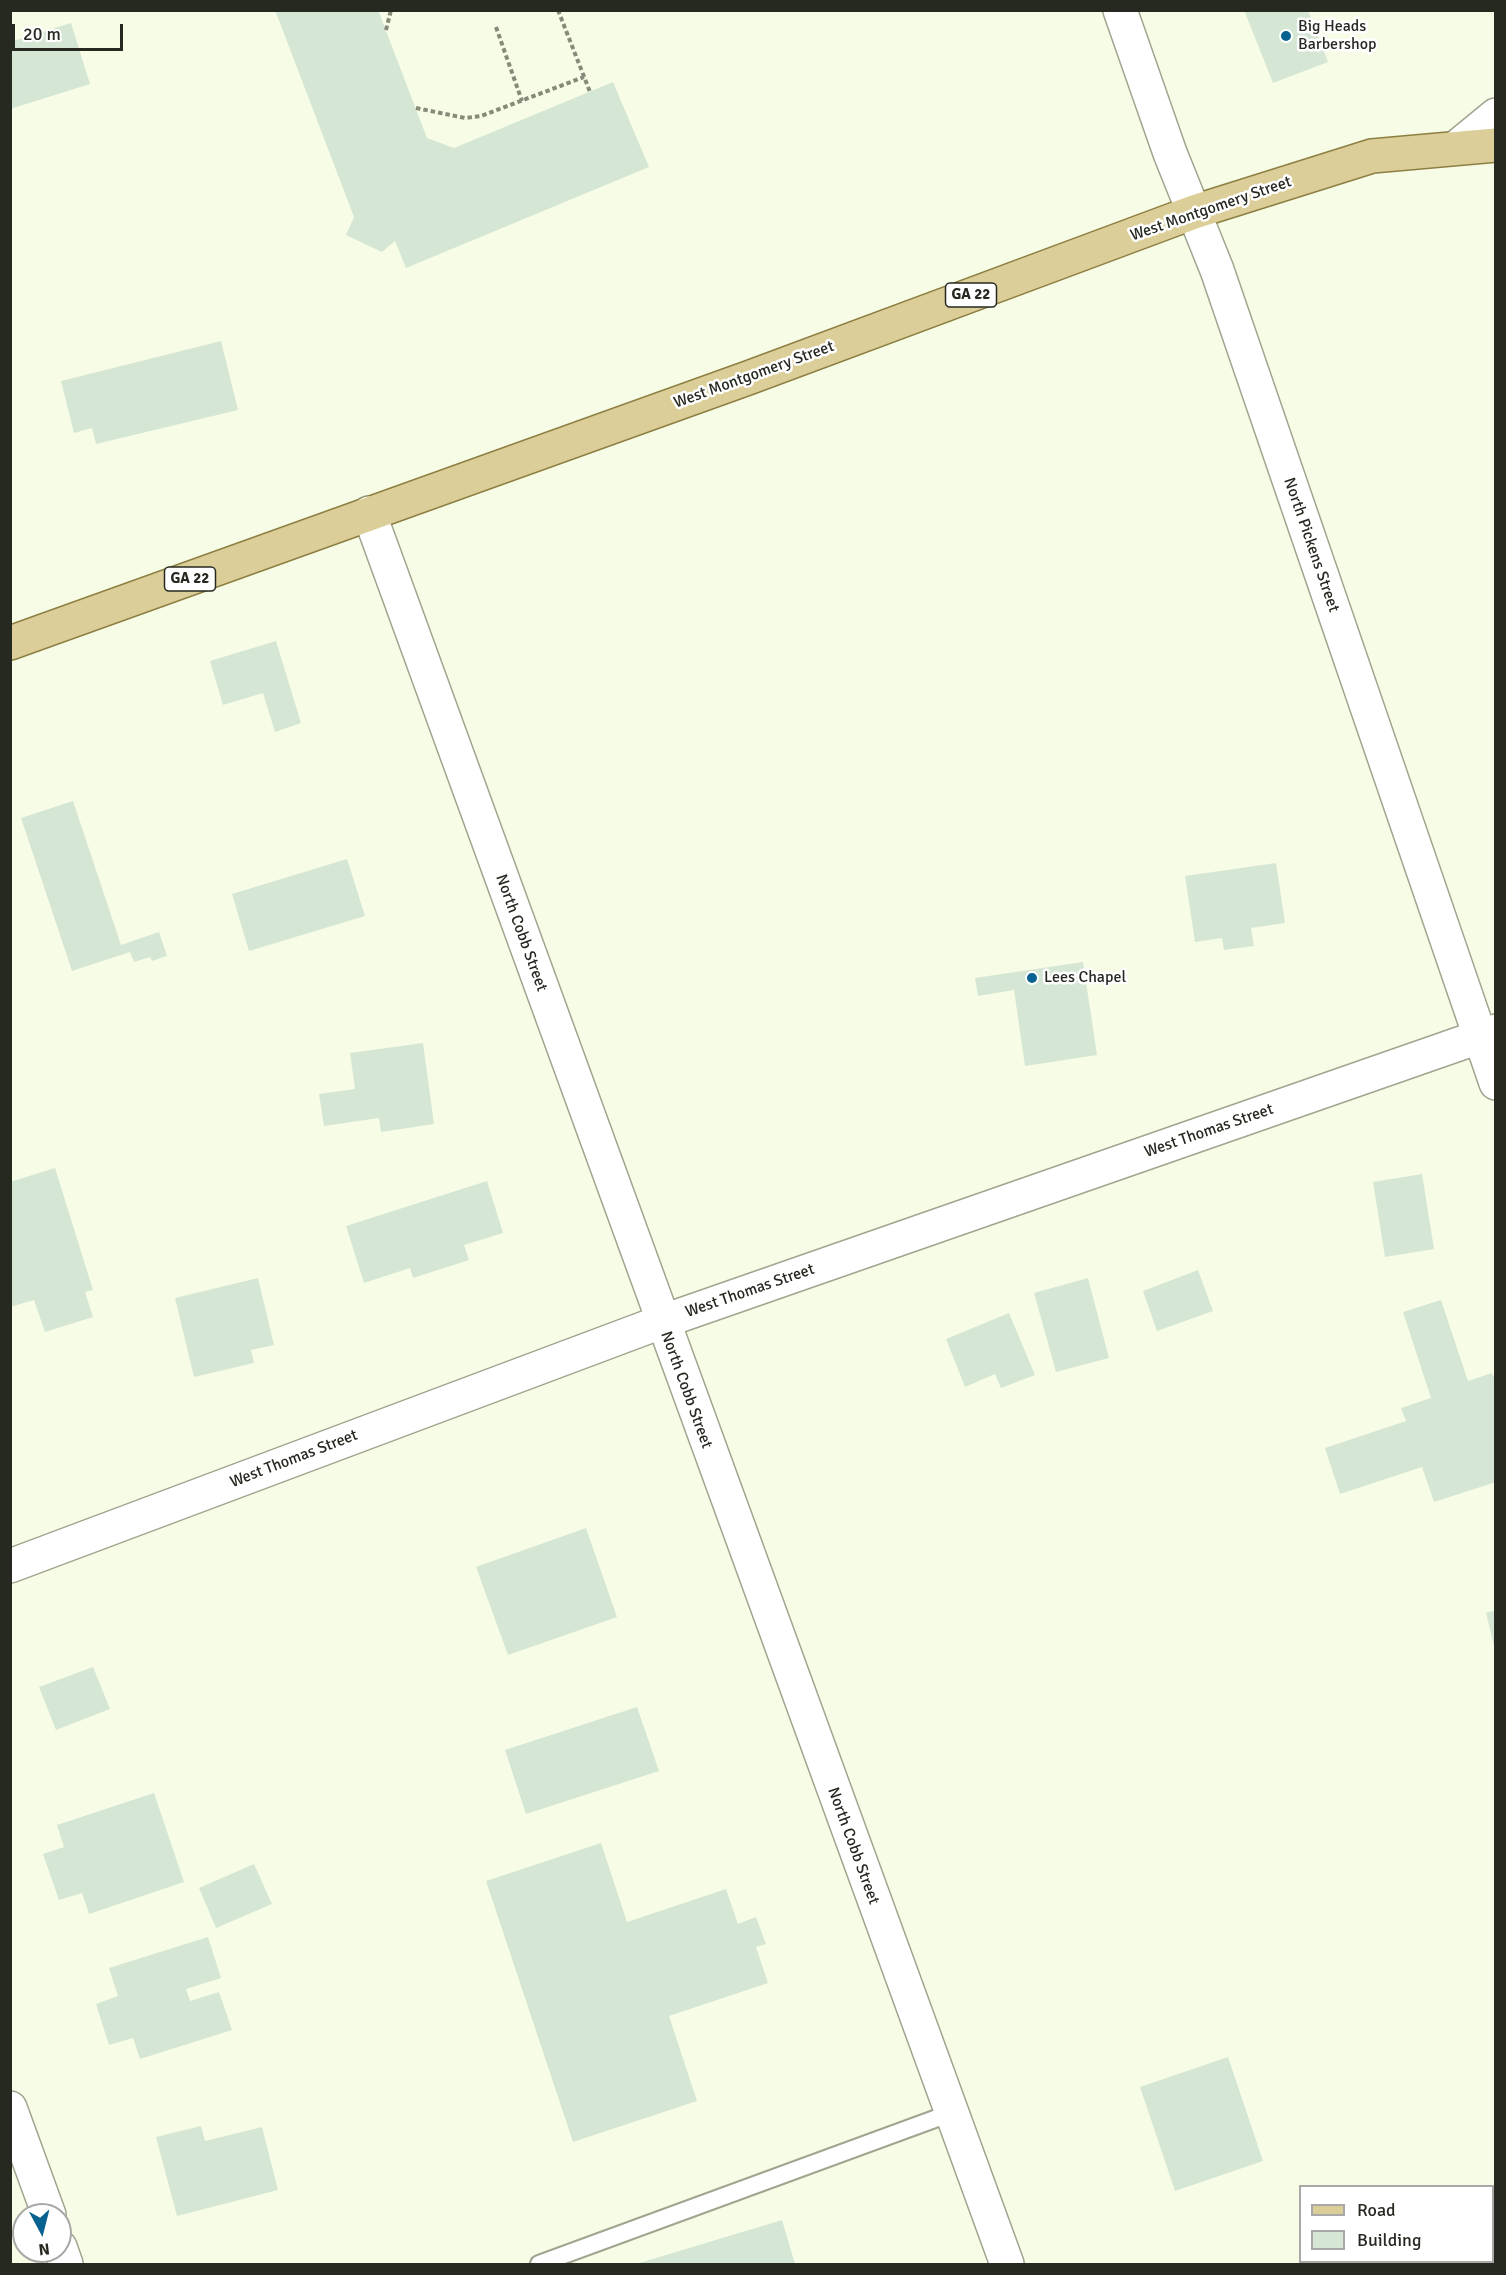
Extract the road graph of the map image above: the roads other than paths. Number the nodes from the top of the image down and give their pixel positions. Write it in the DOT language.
graph roads {
  1 [pos="1120,10"];
  2 [pos="1496,115"];
  3 [pos="1496,145"];
  4 [pos="1457,147"];
  5 [pos="1194,212"];
  6 [pos="369,513"];
  7 [pos="10,643"];
  8 [pos="1487,1034"];
  9 [pos="1496,1083"];
  10 [pos="661,1322"];
  11 [pos="10,1566"];
  12 [pos="10,2108"];
  13 [pos="951,2113"];
  14 [pos="45,2203"];
  15 [pos="539,2265"];
  16 [pos="1006,2265"];
  1 -- 5 [label="street, North Pickens Street"];
  2 -- 4 [label="street"];
  3 -- 4 [label="main road, GA 22"];
  4 -- 5 [label="main road, West Montgomery Street / GA 22"];
  5 -- 6 [label="main road, West Montgomery Street / GA 22"];
  5 -- 8 [label="street, North Pickens Street"];
  6 -- 7 [label="main road, West Montgomery Street / GA 22"];
  6 -- 10 [label="street, North Cobb Street"];
  8 -- 9 [label="street, North Pickens Street"];
  8 -- 10 [label="street, West Thomas Street"];
  10 -- 11 [label="street, West Thomas Street"];
  10 -- 13 [label="street, North Cobb Street"];
  12 -- 14 [label="street"];
  13 -- 15 [label="lane"];
  13 -- 16 [label="street, North Cobb Street"];
}
